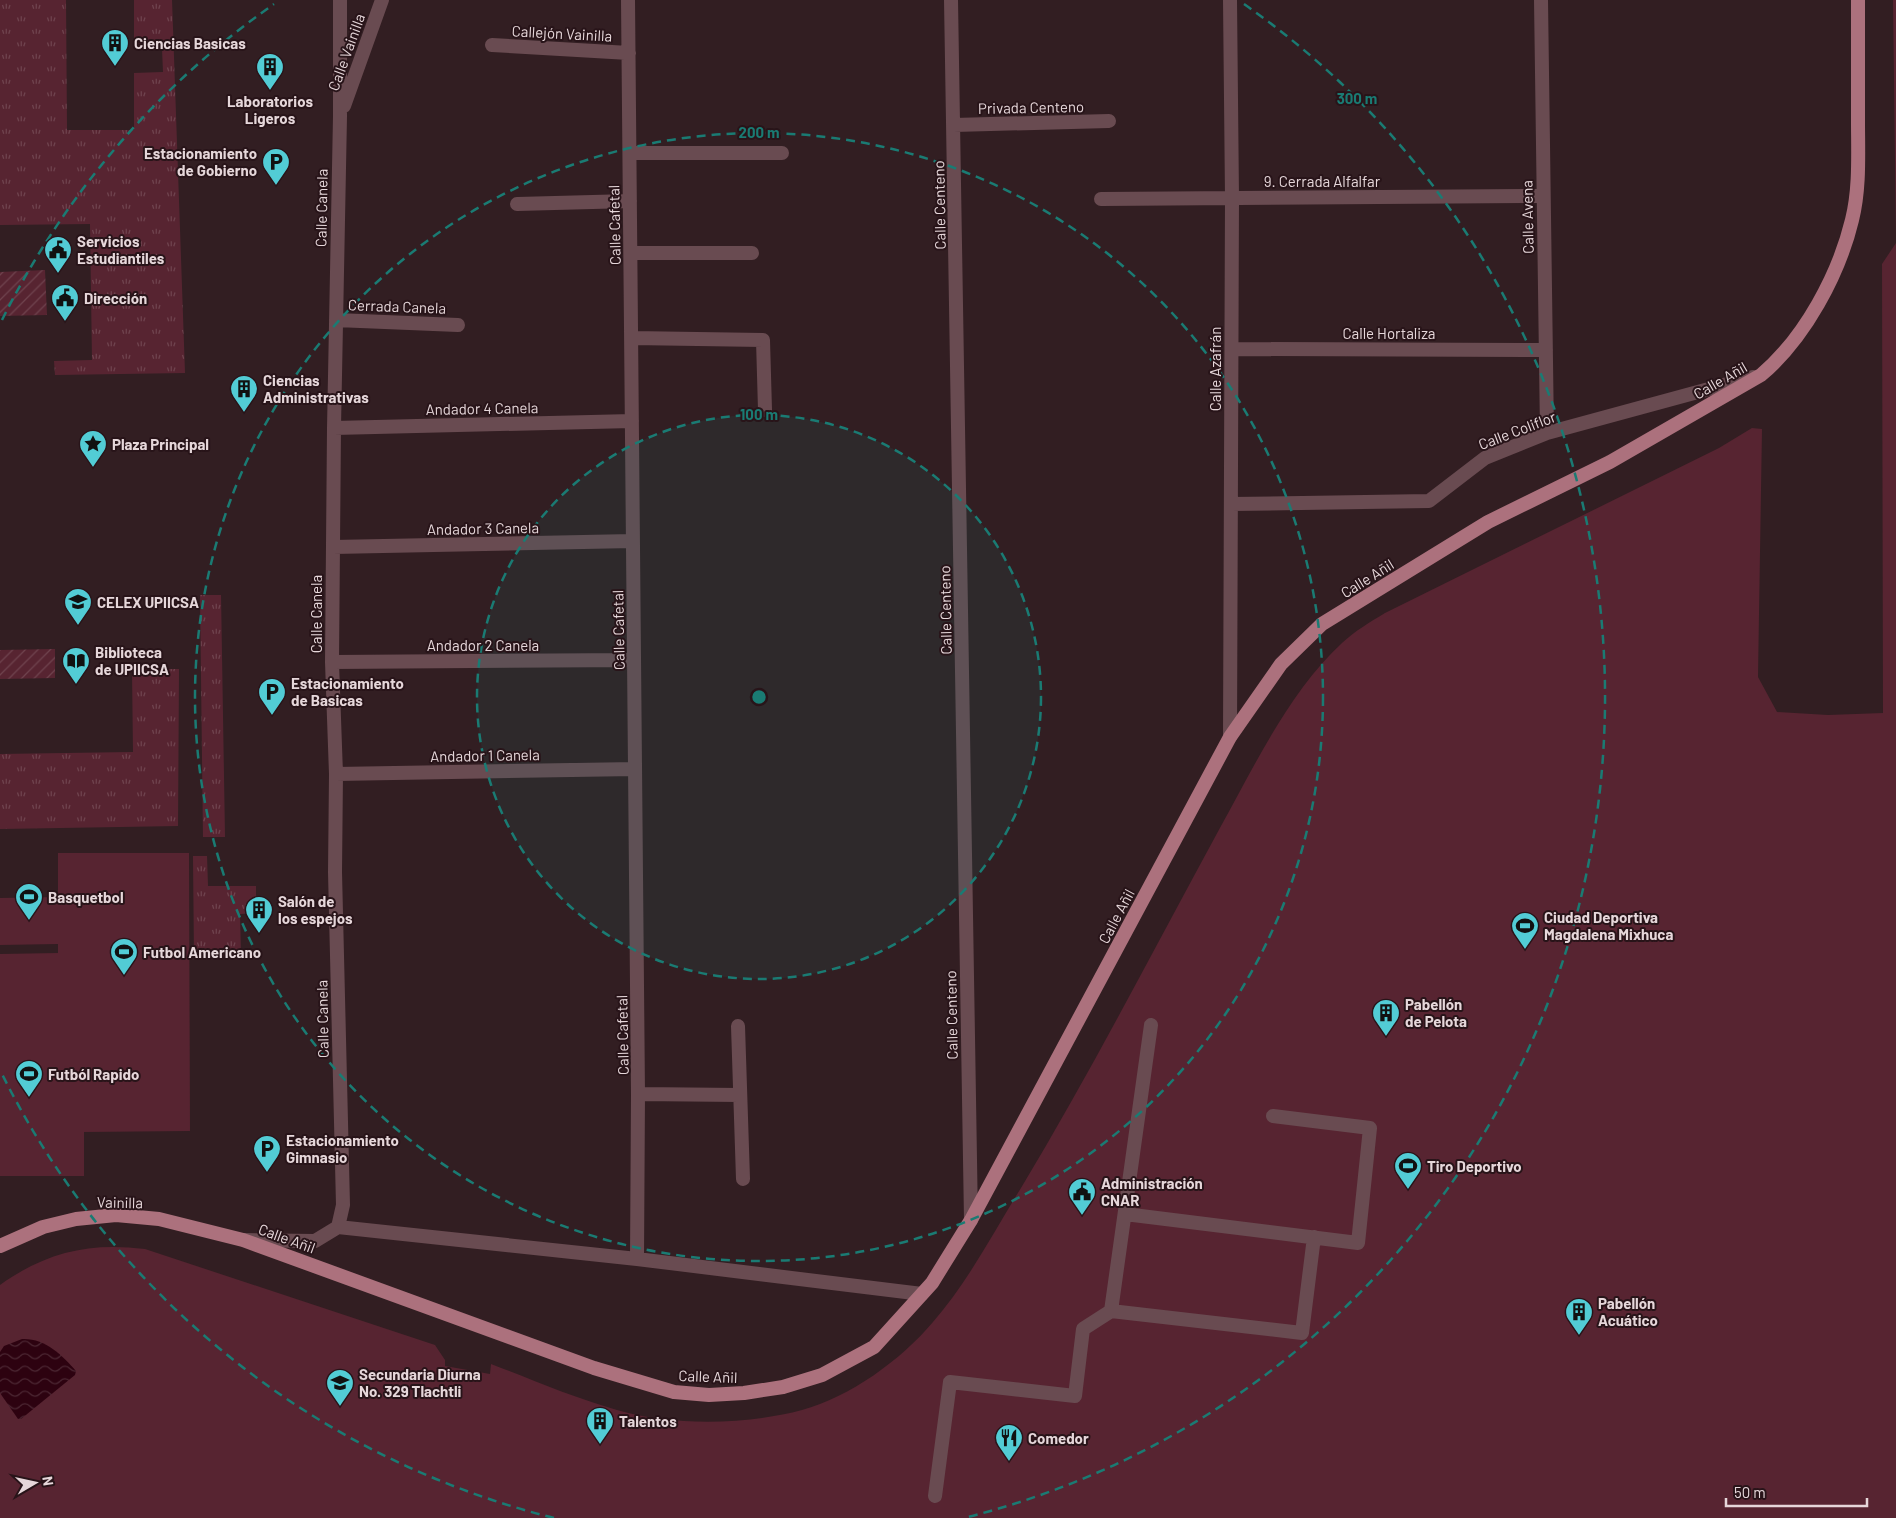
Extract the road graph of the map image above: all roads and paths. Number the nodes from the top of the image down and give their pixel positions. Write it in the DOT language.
graph roads {
  1 [pos="340,0"];
  2 [pos="382,0"];
  3 [pos="628,0"];
  4 [pos="951,0"];
  5 [pos="1230,0"];
  6 [pos="1541,0"];
  7 [pos="1858,0"];
  8 [pos="492,45"];
  9 [pos="629,52"];
  10 [pos="340,116"];
  11 [pos="1109,121"];
  12 [pos="954,125"];
  13 [pos="630,153"];
  14 [pos="782,153"];
  15 [pos="1542,196"];
  16 [pos="1232,198"];
  17 [pos="1101,199"];
  18 [pos="630,200"];
  19 [pos="517,204"];
  20 [pos="631,253"];
  21 [pos="752,253"];
  22 [pos="336,320"];
  23 [pos="458,325"];
  24 [pos="632,338"];
  25 [pos="1232,349"];
  26 [pos="1546,350"];
  27 [pos="1761,374"];
  28 [pos="765,410"];
  29 [pos="632,420"];
  30 [pos="334,428"];
  31 [pos="1547,433"];
  32 [pos="1231,504"];
  33 [pos="633,541"];
  34 [pos="333,547"];
  35 [pos="634,660"];
  36 [pos="332,662"];
  37 [pos="1230,738"];
  38 [pos="635,770"];
  39 [pos="336,774"];
  40 [pos="1151,1025"];
  41 [pos="738,1026"];
  42 [pos="638,1094"];
  43 [pos="740,1095"];
  44 [pos="1273,1116"];
  45 [pos="743,1179"];
  46 [pos="1125,1214"];
  47 [pos="971,1220"];
  48 [pos="338,1227"];
  49 [pos="1314,1238"];
  50 [pos="243,1240"];
  51 [pos="0,1246"];
  52 [pos="637,1259"];
  53 [pos="922,1294"];
  54 [pos="1111,1311"];
  55 [pos="935,1496"];
  1 -- 10 [label="street, Calle Canela"];
  2 -- 10 [label="street, Calle Vainilla"];
  3 -- 9 [label="street, Calle Cafetal"];
  4 -- 12 [label="street, Calle Centeno"];
  5 -- 16 [label="street, Calle Azafrán"];
  6 -- 15 [label="street, Calle Avena"];
  7 -- 27 [label="main road, Calle Añil"];
  8 -- 9 [label="street, Callejón Vainilla"];
  9 -- 13 [label="street, Calle Cafetal"];
  10 -- 22 [label="street, Calle Canela"];
  11 -- 12 [label="street, Privada Centeno"];
  12 -- 47 [label="street, Calle Centeno"];
  13 -- 14 [label="street"];
  13 -- 18 [label="street, Calle Cafetal"];
  15 -- 16 [label="street, 9. Cerrada Alfalfar"];
  15 -- 26 [label="street, Calle Avena"];
  16 -- 17 [label="street, 9. Cerrada Alfalfar"];
  16 -- 25 [label="street, Calle Azafrán"];
  18 -- 19 [label="street"];
  18 -- 20 [label="street, Calle Cafetal"];
  20 -- 21 [label="street"];
  20 -- 24 [label="street, Calle Cafetal"];
  22 -- 23 [label="street, Cerrada Canela"];
  22 -- 30 [label="street, Calle Canela"];
  24 -- 28 [label="street"];
  24 -- 29 [label="street, Calle Cafetal"];
  25 -- 26 [label="street, Calle Hortaliza"];
  25 -- 32 [label="street, Calle Azafrán"];
  26 -- 31 [label="street, Calle Avena"];
  27 -- 31 [label="street, Calle Coliflor"];
  27 -- 37 [label="main road, Calle Añil"];
  29 -- 30 [label="street, Andador 4 Canela"];
  29 -- 33 [label="street, Calle Cafetal"];
  30 -- 34 [label="street, Calle Canela"];
  31 -- 32 [label="street, Calle Coliflor"];
  32 -- 37 [label="street, Calle Azafrán"];
  33 -- 34 [label="street, Andador 3 Canela"];
  33 -- 35 [label="street, Calle Cafetal"];
  34 -- 36 [label="street, Calle Canela"];
  35 -- 36 [label="street, Andador 2 Canela"];
  35 -- 38 [label="street, Calle Cafetal"];
  36 -- 39 [label="street, Calle Canela"];
  37 -- 47 [label="main road, Calle Añil"];
  38 -- 39 [label="street, Andador 1 Canela"];
  38 -- 42 [label="street, Calle Cafetal"];
  39 -- 48 [label="street, Calle Canela"];
  40 -- 46 [label="street"];
  41 -- 43 [label="street"];
  42 -- 43 [label="street"];
  42 -- 52 [label="street, Calle Cafetal"];
  43 -- 45 [label="street"];
  44 -- 49 [label="street"];
  46 -- 49 [label="street"];
  46 -- 54 [label="street"];
  47 -- 53 [label="main road, Calle Añil"];
  48 -- 50 [label="street, Calle Añil"];
  48 -- 52 [label="street"];
  49 -- 54 [label="street"];
  50 -- 51 [label="main road, Vainilla"];
  50 -- 53 [label="main road, Calle Añil"];
  52 -- 53 [label="street"];
  54 -- 55 [label="street"];
}
